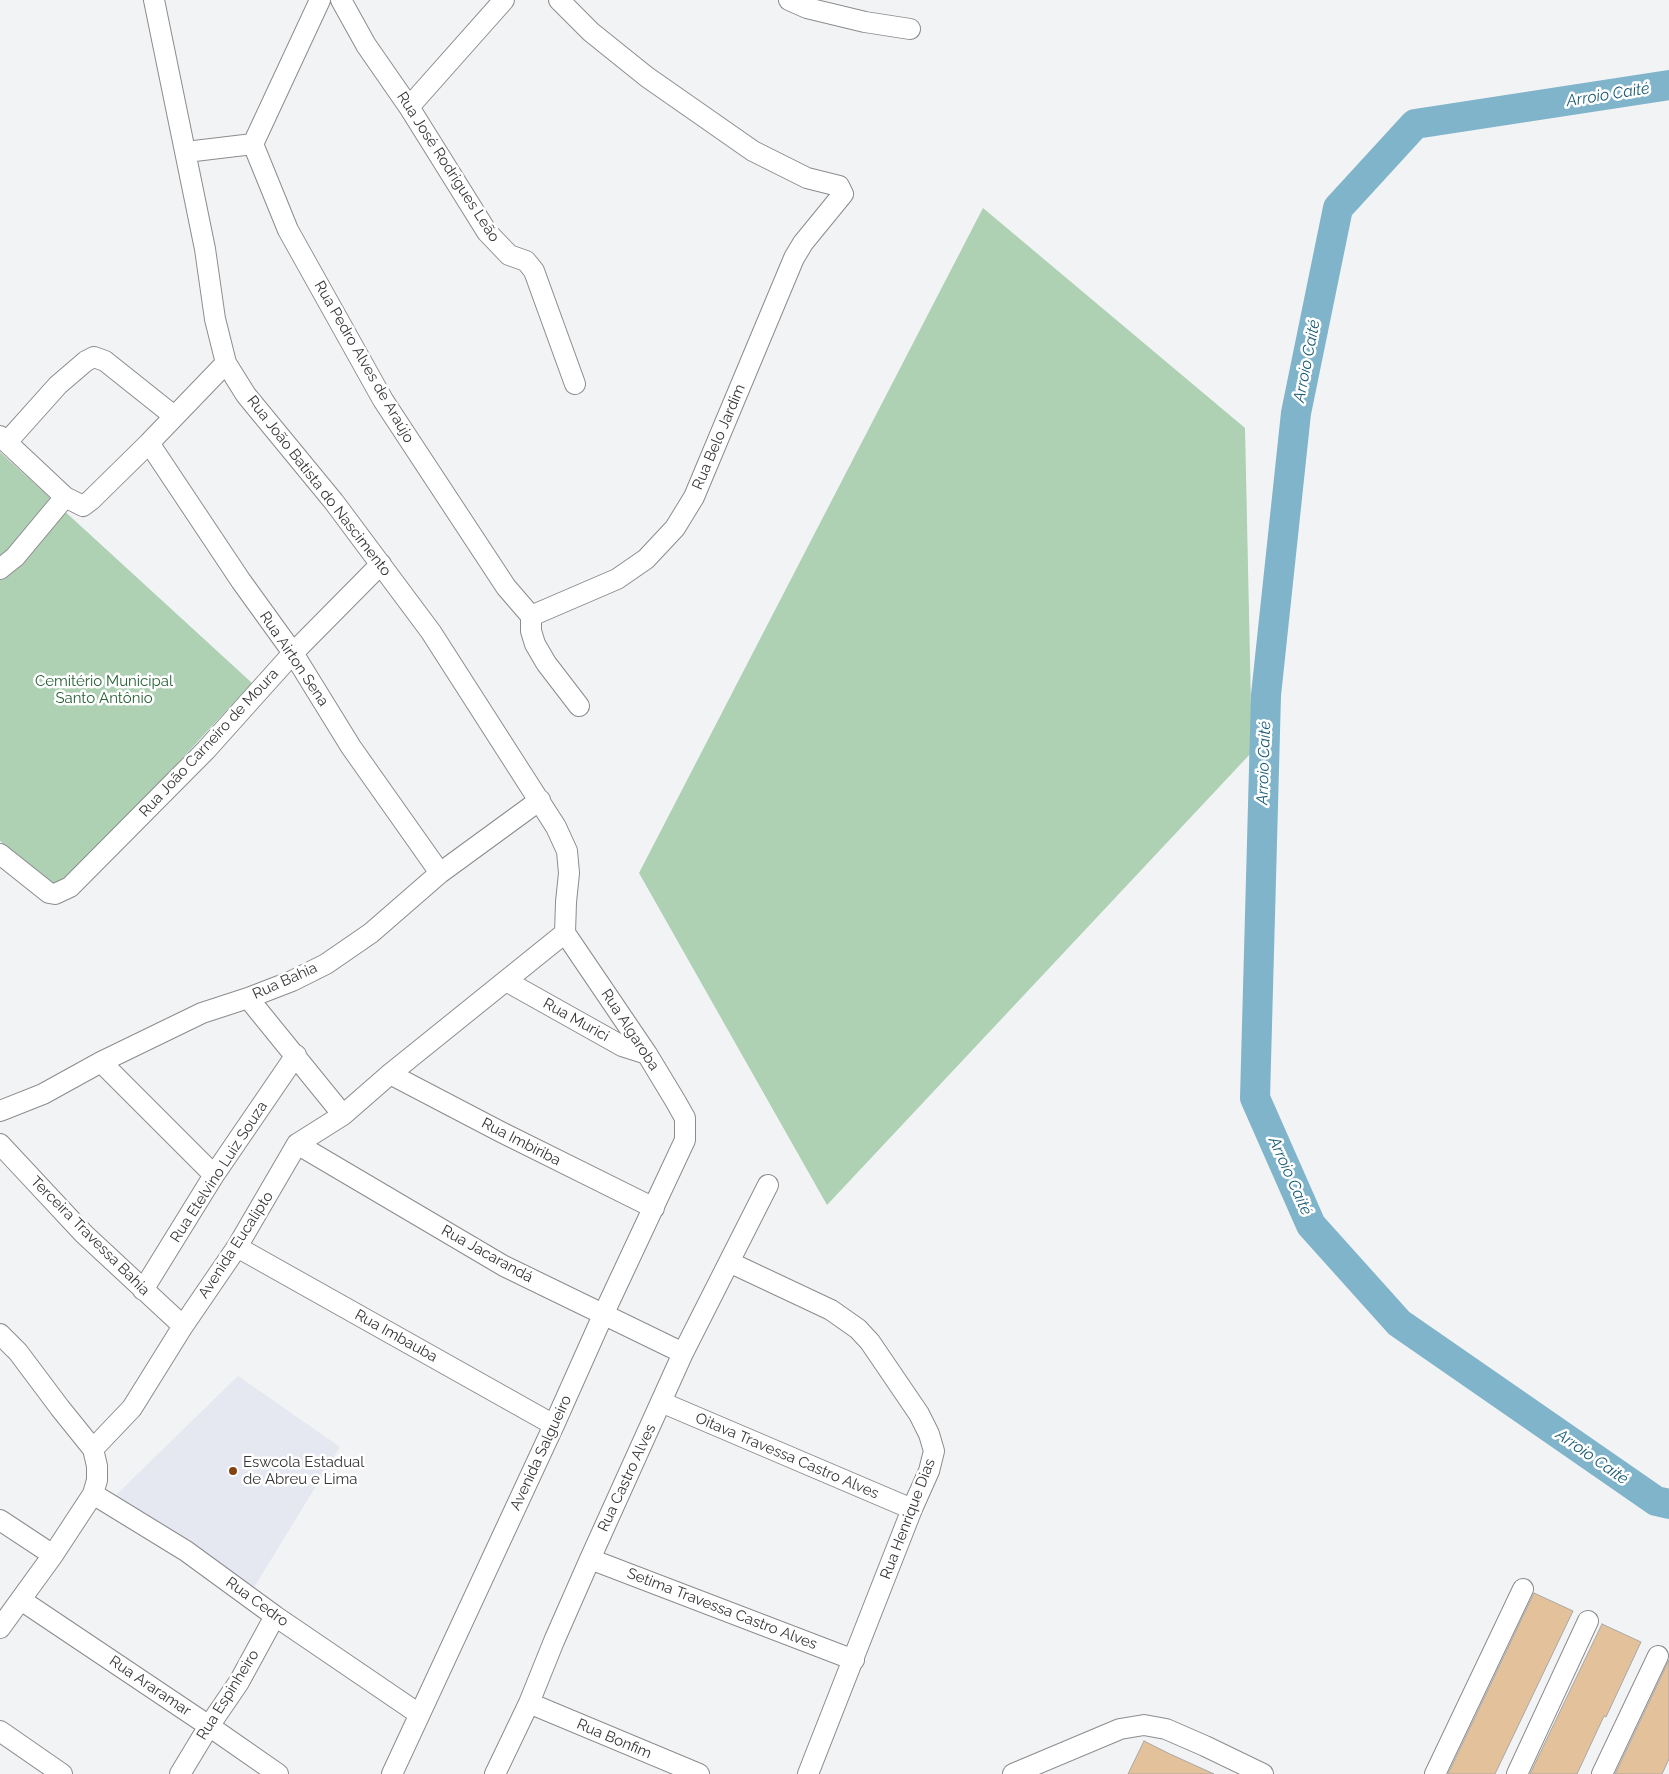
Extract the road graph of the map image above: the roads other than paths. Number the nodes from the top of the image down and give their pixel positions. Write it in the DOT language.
graph roads {
  1 [pos="154,0"];
  2 [pos="320,0"];
  3 [pos="341,0"];
  4 [pos="504,0"];
  5 [pos="559,0"];
  6 [pos="789,0"];
  7 [pos="910,29"];
  8 [pos="409,107"];
  9 [pos="253,144"];
  10 [pos="186,152"];
  11 [pos="226,363"];
  12 [pos="575,384"];
  13 [pos="174,416"];
  14 [pos="3,439"];
  15 [pos="149,443"];
  16 [pos="64,497"];
  17 [pos="381,564"];
  18 [pos="0,569"];
  19 [pos="531,616"];
  20 [pos="293,654"];
  21 [pos="579,706"];
  22 [pos="540,800"];
  23 [pos="0,854"];
  24 [pos="440,873"];
  25 [pos="565,933"];
  26 [pos="506,982"];
  27 [pos="248,998"];
  28 [pos="647,1054"];
  29 [pos="296,1055"];
  30 [pos="101,1062"];
  31 [pos="390,1074"];
  32 [pos="0,1111"];
  33 [pos="343,1115"];
  34 [pos="686,1131"];
  35 [pos="0,1144"];
  36 [pos="297,1144"];
  37 [pos="214,1175"];
  38 [pos="768,1185"];
  39 [pos="654,1208"];
  40 [pos="237,1247"];
  41 [pos="729,1262"];
  42 [pos="143,1290"];
  43 [pos="604,1313"];
  44 [pos="183,1326"];
  45 [pos="0,1334"];
  46 [pos="683,1353"];
  47 [pos="662,1402"];
  48 [pos="554,1425"];
  49 [pos="93,1449"];
  50 [pos="93,1494"];
  51 [pos="912,1509"];
  52 [pos="0,1520"];
  53 [pos="53,1555"];
  54 [pos="590,1559"];
  55 [pos="1523,1589"];
  56 [pos="21,1600"];
  57 [pos="275,1616"];
  58 [pos="1588,1621"];
  59 [pos="1,1626"];
  60 [pos="1658,1656"];
  61 [pos="854,1660"];
  62 [pos="530,1703"];
  63 [pos="419,1714"];
  64 [pos="209,1726"];
  65 [pos="0,1731"];
  66 [pos="62,1774"];
  67 [pos="180,1774"];
  68 [pos="278,1774"];
  69 [pos="392,1774"];
  70 [pos="495,1774"];
  71 [pos="699,1774"];
  72 [pos="808,1774"];
  73 [pos="1013,1774"];
  74 [pos="1263,1774"];
  75 [pos="1435,1774"];
  76 [pos="1517,1774"];
  77 [pos="1602,1774"];
  1 -- 10 [label="street, Rua João Batista do Nascimento"];
  2 -- 9 [label="street"];
  3 -- 8 [label="street, Rua José Rodrigues Leão"];
  4 -- 8 [label="street"];
  5 -- 19 [label="street, Rua Belo Jardim"];
  6 -- 7 [label="street"];
  8 -- 12 [label="street, Rua José Rodrigues Leão"];
  9 -- 10 [label="street"];
  9 -- 19 [label="street, Rua Pedro Alves de Araújo"];
  10 -- 11 [label="street, Rua João Batista do Nascimento"];
  11 -- 13 [label="street"];
  11 -- 17 [label="street, Rua João Batista do Nascimento"];
  13 -- 14 [label="street"];
  13 -- 15 [label="street"];
  14 -- 16 [label="street"];
  15 -- 16 [label="street"];
  15 -- 20 [label="street, Rua Airton Sena"];
  16 -- 18 [label="street"];
  17 -- 20 [label="street, Rua João Carneiro de Moura"];
  17 -- 22 [label="street, Rua João Batista do Nascimento"];
  19 -- 21 [label="street"];
  20 -- 23 [label="street, Rua João Carneiro de Moura"];
  20 -- 24 [label="street, Rua Airton Sena"];
  22 -- 24 [label="street, Rua Bahia"];
  22 -- 25 [label="street, Rua João Batista do Nascimento"];
  24 -- 27 [label="street, Rua Bahia"];
  25 -- 26 [label="street, Avenida Eucalipto"];
  25 -- 28 [label="street, Rua Algaroba"];
  26 -- 28 [label="street, Rua Murici"];
  26 -- 31 [label="street, Avenida Eucalipto"];
  27 -- 29 [label="street"];
  27 -- 30 [label="street, Rua Bahia"];
  28 -- 34 [label="street, Rua Algaroba"];
  29 -- 33 [label="street"];
  29 -- 37 [label="street, Rua Etelvino Luiz Souza"];
  30 -- 32 [label="street, Rua Bahia"];
  30 -- 37 [label="street"];
  31 -- 33 [label="street, Avenida Eucalipto"];
  31 -- 39 [label="street, Rua Imbiriba"];
  33 -- 36 [label="street, Avenida Eucalipto"];
  34 -- 39 [label="street, Avenida Salgueiro"];
  35 -- 42 [label="street, Terceira Travessa Bahia"];
  36 -- 40 [label="street, Avenida Eucalipto"];
  36 -- 43 [label="street, Rua Jacarandá"];
  37 -- 42 [label="street, Rua Etelvino Luiz Souza"];
  38 -- 41 [label="street, Rua Castro Alves"];
  39 -- 43 [label="street, Avenida Salgueiro"];
  40 -- 44 [label="street, Avenida Eucalipto"];
  40 -- 48 [label="street, Rua Imbauba"];
  41 -- 46 [label="street, Rua Castro Alves"];
  41 -- 51 [label="street, Rua Henrique Dias"];
  42 -- 44 [label="street, Terceira Travessa Bahia"];
  43 -- 46 [label="street, Rua Jacarandá"];
  43 -- 48 [label="street, Avenida Salgueiro"];
  44 -- 49 [label="street, Avenida Eucalipto"];
  45 -- 49 [label="street"];
  46 -- 47 [label="street, Rua Castro Alves"];
  47 -- 51 [label="street, Oitava Travessa Castro Alves"];
  47 -- 54 [label="street, Rua Castro Alves"];
  48 -- 63 [label="street, Avenida Salgueiro"];
  49 -- 50 [label="street"];
  50 -- 53 [label="street"];
  50 -- 57 [label="street, Rua Cedro"];
  51 -- 61 [label="street, Rua Henrique Dias"];
  52 -- 53 [label="street"];
  53 -- 56 [label="street"];
  54 -- 61 [label="street, Setima Travessa Castro Alves"];
  54 -- 62 [label="street, Rua Castro Alves"];
  55 -- 75 [label="street"];
  56 -- 59 [label="street"];
  56 -- 64 [label="street, Rua Araramar"];
  57 -- 63 [label="street, Rua Cedro"];
  57 -- 64 [label="street, Rua Espinheiro"];
  58 -- 76 [label="street"];
  60 -- 77 [label="street"];
  61 -- 72 [label="street, Rua Henrique Dias"];
  62 -- 70 [label="street, Rua Castro Alves"];
  62 -- 71 [label="street, Rua Bonfim"];
  63 -- 69 [label="street, Avenida Salgueiro"];
  64 -- 67 [label="street, Rua Espinheiro"];
  64 -- 68 [label="street, Rua Araramar"];
  65 -- 66 [label="street"];
  73 -- 74 [label="street"];
}
